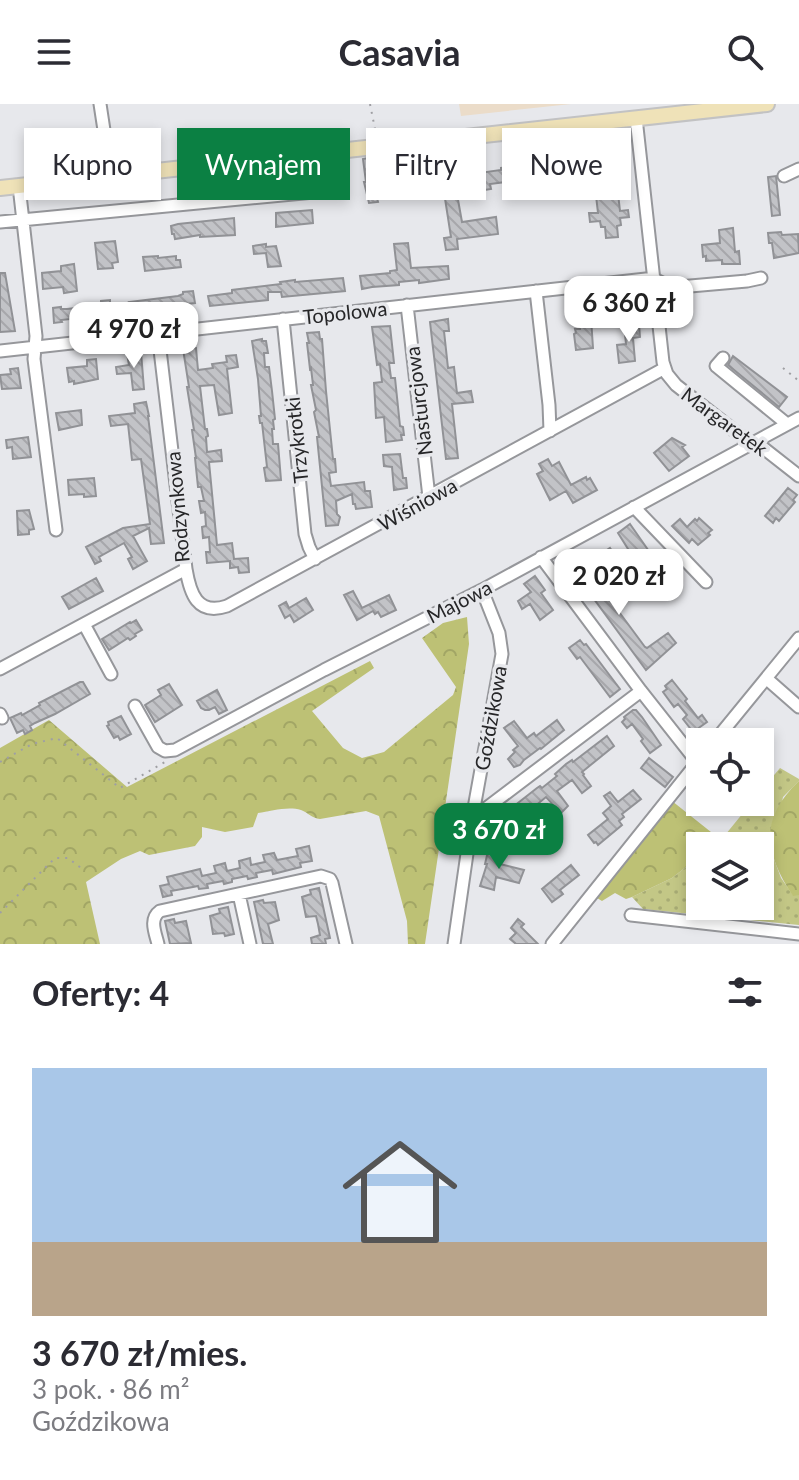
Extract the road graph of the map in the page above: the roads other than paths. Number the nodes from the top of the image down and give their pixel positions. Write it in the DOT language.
graph roads {
  1 [pos="100,104"];
  2 [pos="767,104"];
  3 [pos="636,118"];
  4 [pos="104,128"];
  5 [pos="799,169"];
  6 [pos="161,170"];
  7 [pos="784,176"];
  8 [pos="24,185"];
  9 [pos="19,186"];
  10 [pos="0,188"];
  11 [pos="231,200"];
  12 [pos="23,220"];
  13 [pos="0,222"];
  14 [pos="761,278"];
  15 [pos="654,279"];
  16 [pos="536,291"];
  17 [pos="407,305"];
  18 [pos="283,319"];
  19 [pos="158,333"];
  20 [pos="35,347"];
  21 [pos="0,351"];
  22 [pos="723,358"];
  23 [pos="665,368"];
  24 [pos="799,418"];
  25 [pos="787,424"];
  26 [pos="550,431"];
  27 [pos="753,443"];
  28 [pos="799,476"];
  29 [pos="429,497"];
  30 [pos="634,507"];
  31 [pos="56,530"];
  32 [pos="541,557"];
  33 [pos="315,559"];
  34 [pos="186,569"];
  35 [pos="706,582"];
  36 [pos="482,590"];
  37 [pos="84,624"];
  38 [pos="799,638"];
  39 [pos="1,665"];
  40 [pos="111,674"];
  41 [pos="767,679"];
  42 [pos="641,691"];
  43 [pos="135,706"];
  44 [pos="799,707"];
  45 [pos="726,728"];
  46 [pos="686,745"];
  47 [pos="686,777"];
  48 [pos="472,819"];
  49 [pos="239,894"];
  50 [pos="631,915"];
  51 [pos="799,934"];
  52 [pos="158,944"];
  53 [pos="250,944"];
  54 [pos="346,944"];
  55 [pos="454,944"];
  56 [pos="552,944"];
  1 -- 4 [label="street"];
  2 -- 3 [label="main road"];
  3 -- 6 [label="main road"];
  3 -- 15 [label="street, Margaretek"];
  5 -- 7 [label="street"];
  8 -- 9 [label="main road"];
  9 -- 10 [label="main road"];
  9 -- 12 [label="street"];
  11 -- 12 [label="street"];
  12 -- 13 [label="street"];
  12 -- 20 [label="street"];
  14 -- 15 [label="street, Topolowa"];
  15 -- 16 [label="street, Topolowa"];
  15 -- 23 [label="street, Margaretek"];
  16 -- 17 [label="street, Topolowa"];
  16 -- 26 [label="street"];
  17 -- 18 [label="street, Topolowa"];
  17 -- 29 [label="street, Nasturcjowa"];
  18 -- 19 [label="street, Topolowa"];
  18 -- 33 [label="street, Trzykrotki"];
  19 -- 20 [label="street, Topolowa"];
  19 -- 34 [label="street, Rodzynkowa"];
  20 -- 21 [label="street, Topolowa"];
  20 -- 31 [label="street"];
  22 -- 25 [label="street"];
  23 -- 26 [label="street, Wiśniowa"];
  23 -- 27 [label="street, Margaretek"];
  24 -- 25 [label="street, Majowa"];
  25 -- 27 [label="street, Majowa"];
  26 -- 29 [label="street, Wiśniowa"];
  27 -- 28 [label="street, Margaretek"];
  27 -- 30 [label="street, Majowa"];
  29 -- 33 [label="street, Wiśniowa"];
  30 -- 32 [label="street, Majowa"];
  30 -- 35 [label="street"];
  32 -- 36 [label="street, Majowa"];
  32 -- 42 [label="street"];
  33 -- 34 [label="street, Wiśniowa"];
  34 -- 37 [label="street, Rodzynkowa"];
  36 -- 43 [label="street, Majowa"];
  36 -- 48 [label="street, Goździkowa"];
  37 -- 39 [label="street, Rodzynkowa"];
  37 -- 40 [label="street"];
  38 -- 41 [label="street"];
  41 -- 44 [label="street"];
  41 -- 45 [label="street"];
  42 -- 46 [label="street"];
  42 -- 48 [label="street"];
  47 -- 56 [label="street"];
  48 -- 55 [label="street, Goździkowa"];
  49 -- 52 [label="street"];
  49 -- 53 [label="street"];
  49 -- 54 [label="street"];
  50 -- 51 [label="street"];
}
